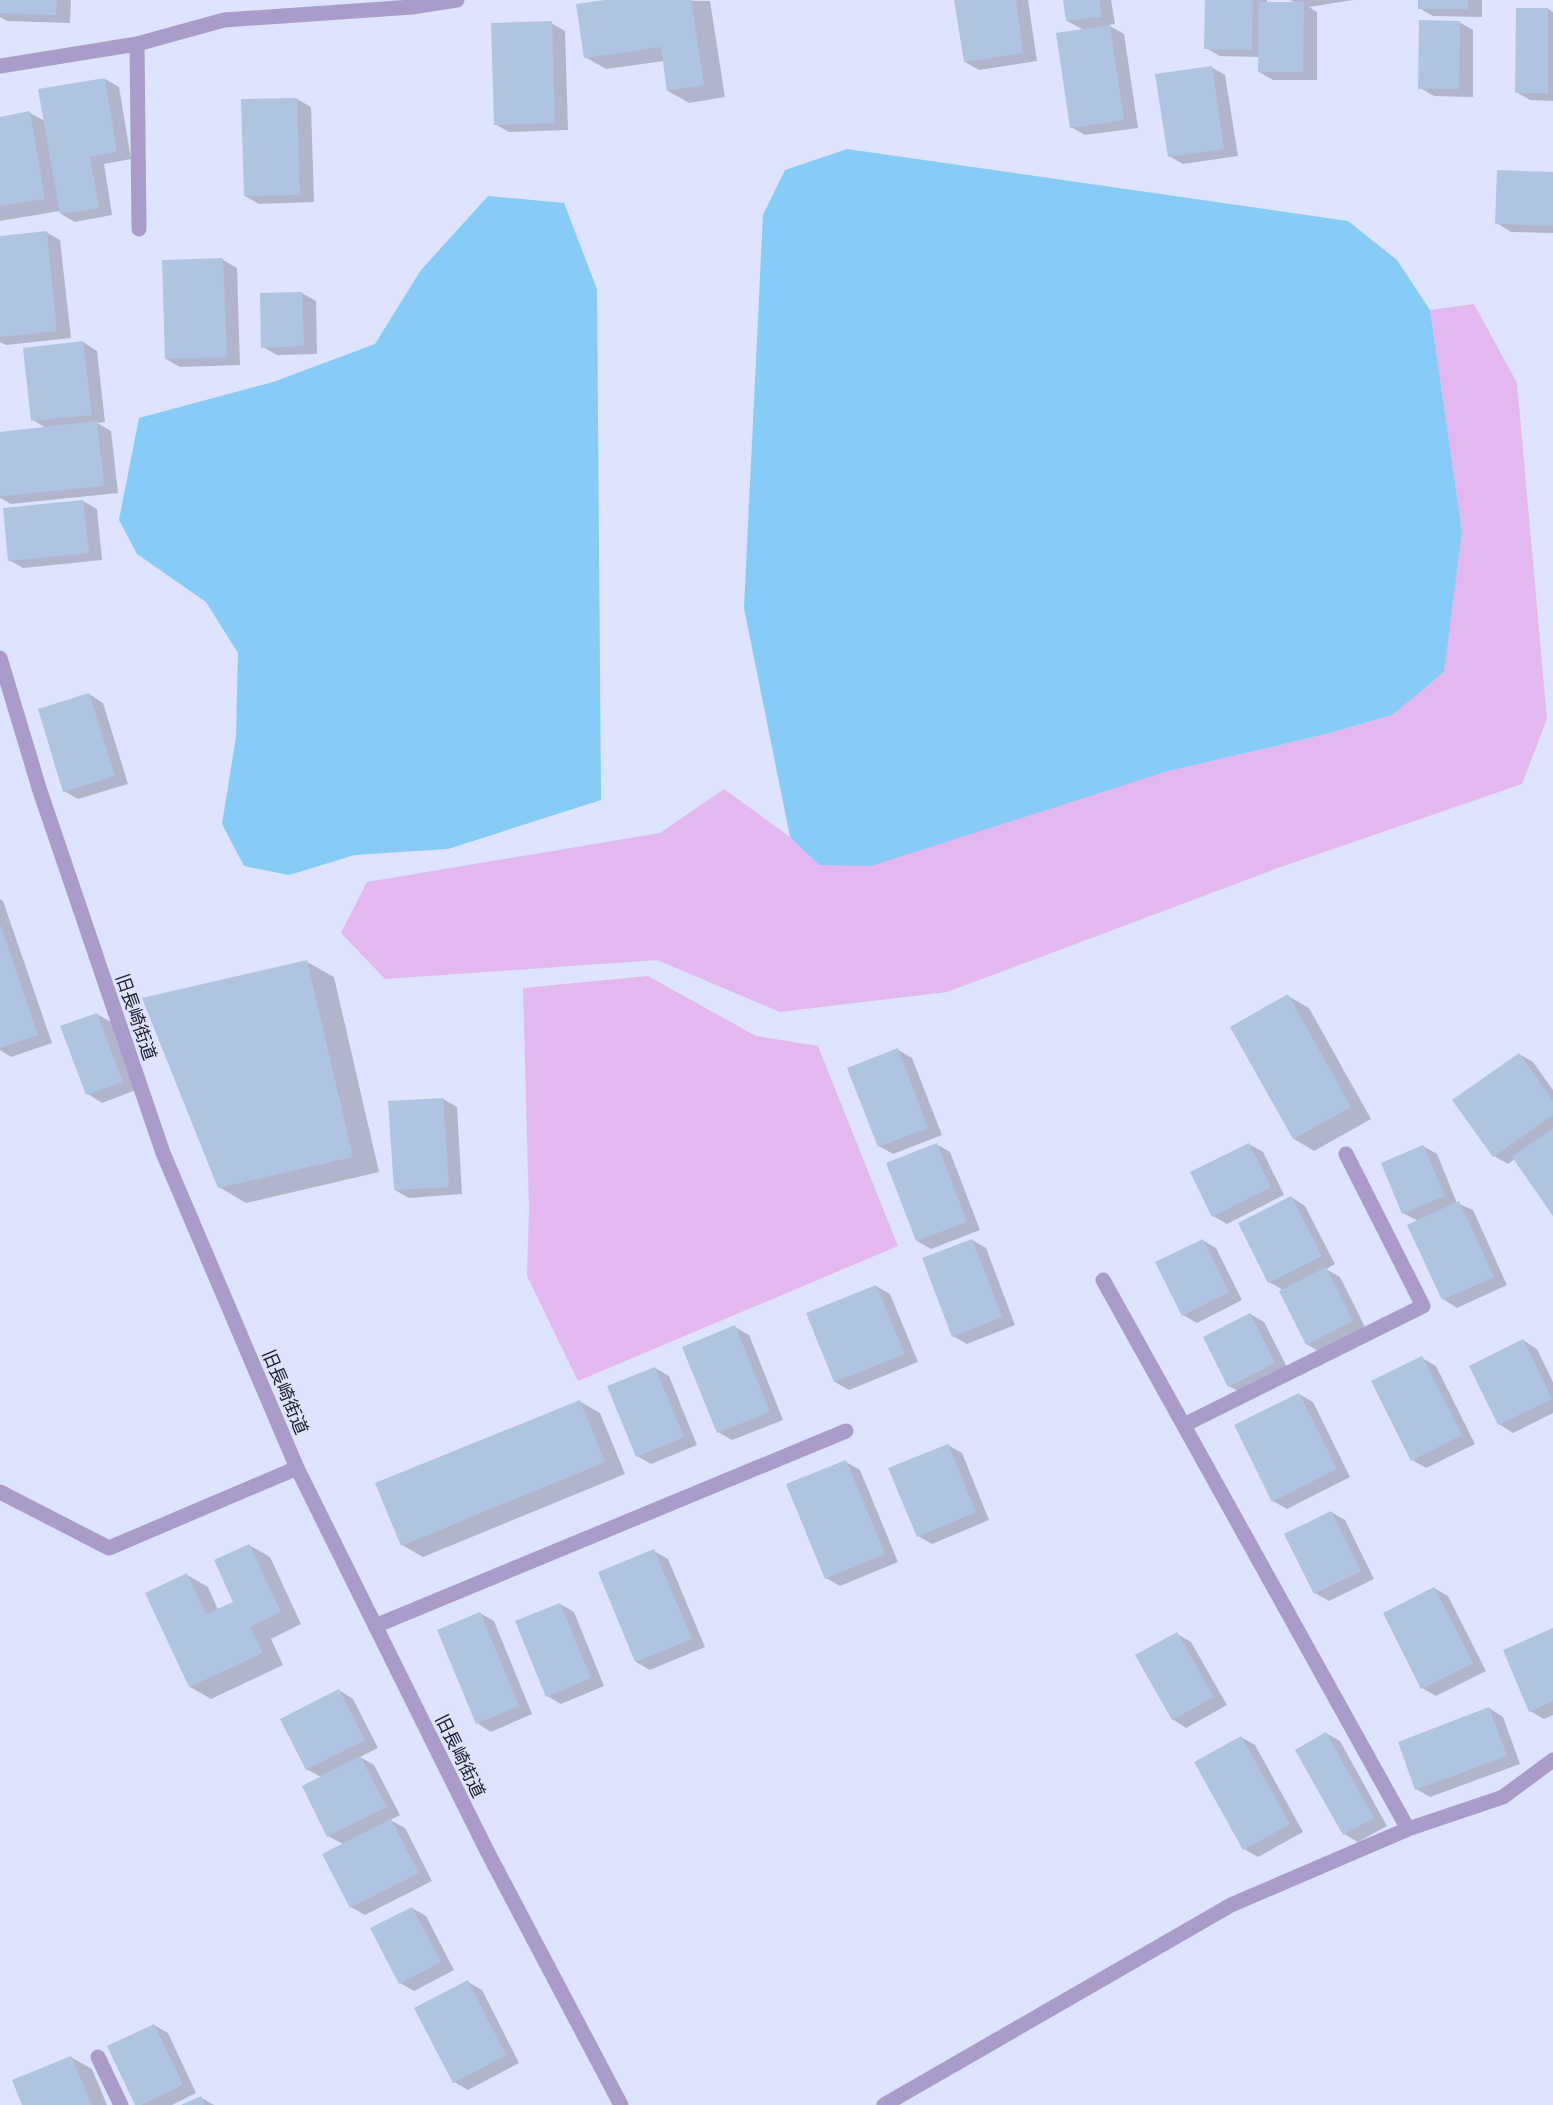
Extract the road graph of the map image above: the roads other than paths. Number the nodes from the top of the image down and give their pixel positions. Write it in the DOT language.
graph roads {
  1 [pos="457,0"];
  2 [pos="137,44"];
  3 [pos="0,66"];
  4 [pos="139,228"];
  5 [pos="0,658"];
  6 [pos="1346,1154"];
  7 [pos="1103,1280"];
  8 [pos="1184,1425"];
  9 [pos="846,1430"];
  10 [pos="297,1468"];
  11 [pos="0,1492"];
  12 [pos="375,1626"];
  13 [pos="1553,1760"];
  14 [pos="1408,1829"];
  15 [pos="98,2057"];
  16 [pos="121,2105"];
  17 [pos="621,2105"];
  18 [pos="884,2105"];
  1 -- 2 [label="street"];
  2 -- 3 [label="street"];
  2 -- 4 [label="street"];
  5 -- 10 [label="street, 旧長崎街道"];
  6 -- 8 [label="street"];
  7 -- 8 [label="street"];
  8 -- 14 [label="street"];
  9 -- 12 [label="street"];
  10 -- 11 [label="street"];
  10 -- 12 [label="street, 旧長崎街道"];
  12 -- 17 [label="street, 旧長崎街道"];
  13 -- 14 [label="street"];
  14 -- 18 [label="street"];
  15 -- 16 [label="street"];
}
